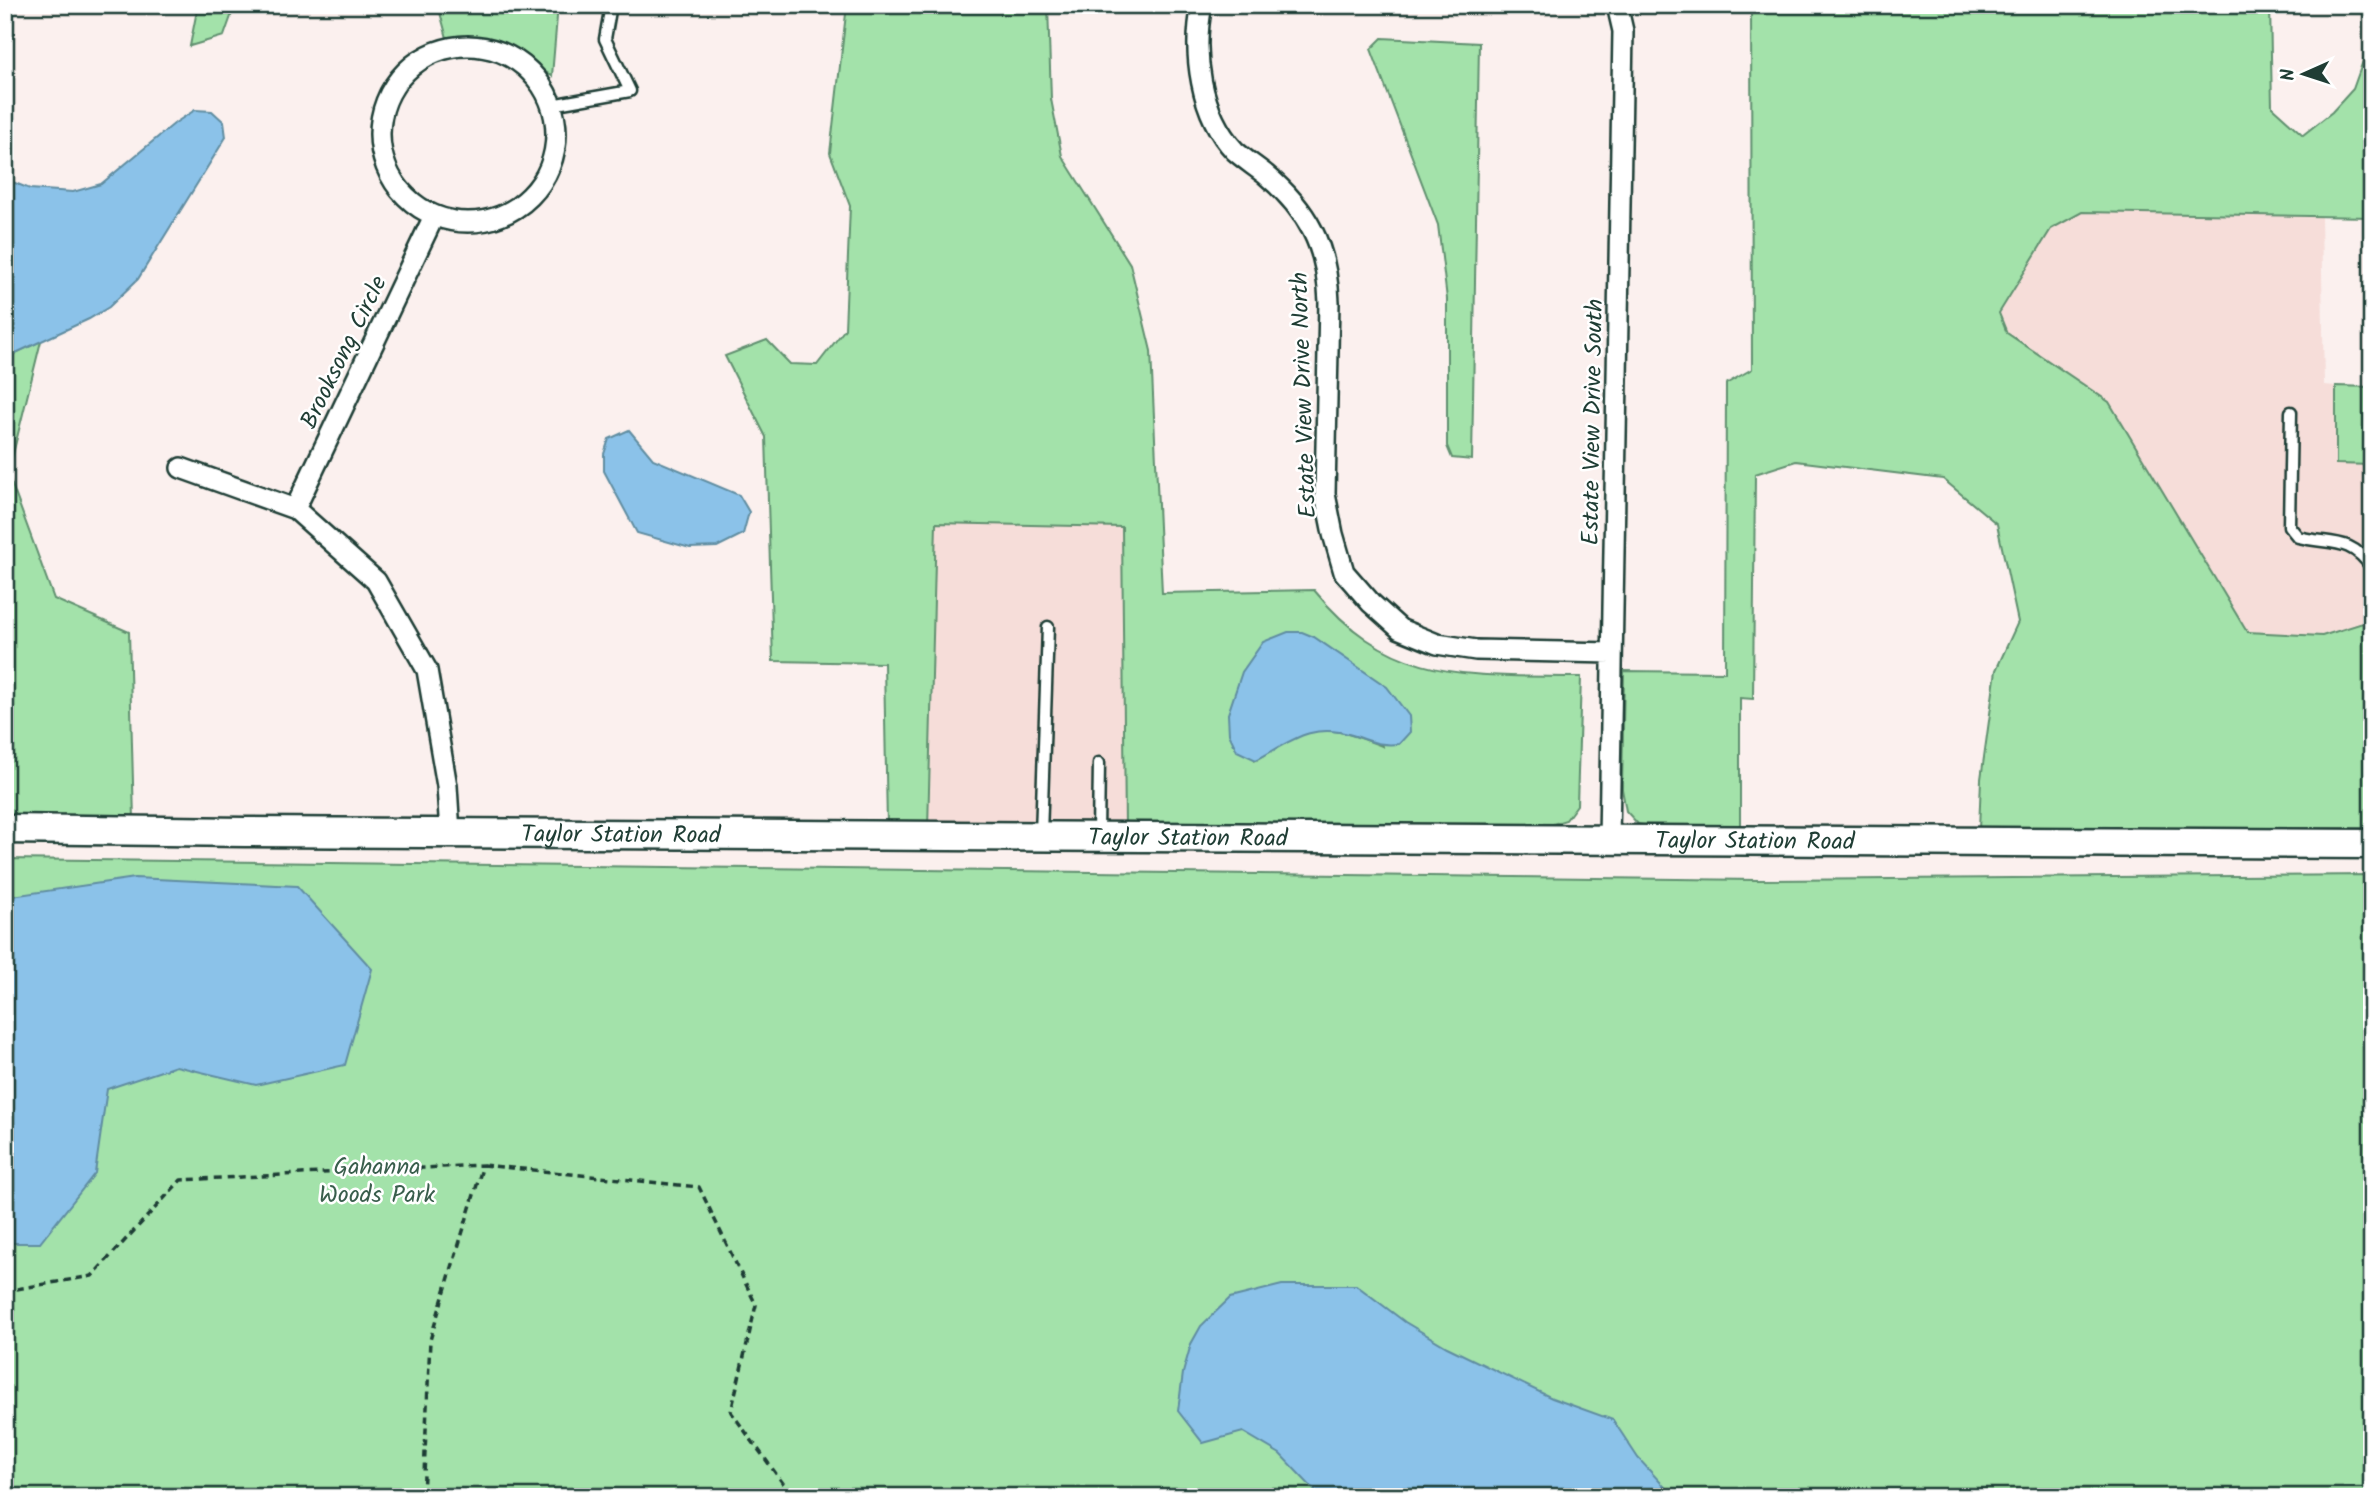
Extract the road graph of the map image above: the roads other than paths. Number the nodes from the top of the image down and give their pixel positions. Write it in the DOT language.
graph roads {
  1 [pos="611,5"];
  2 [pos="1202,5"];
  3 [pos="1617,5"];
  4 [pos="551,105"];
  5 [pos="435,216"];
  6 [pos="2291,412"];
  7 [pos="181,468"];
  8 [pos="295,509"];
  9 [pos="2372,568"];
  10 [pos="1048,627"];
  11 [pos="1612,653"];
  12 [pos="1099,763"];
  13 [pos="5,829"];
  14 [pos="450,833"];
  15 [pos="1041,835"];
  16 [pos="1098,836"];
  17 [pos="1609,840"];
  18 [pos="2372,844"];
  1 -- 4 [label="lane"];
  2 -- 11 [label="street, Estate View Drive North"];
  3 -- 11 [label="street, Estate View Drive South"];
  4 -- 5 [label="street"];
  4 -- 5 [label="street"];
  5 -- 8 [label="street, Brooksong Circle"];
  6 -- 9 [label="lane"];
  7 -- 8 [label="street"];
  8 -- 14 [label="street"];
  10 -- 15 [label="lane"];
  11 -- 17 [label="street, Estate View Drive South"];
  12 -- 16 [label="lane"];
  13 -- 14 [label="main road, Taylor Station Road"];
  14 -- 15 [label="main road, Taylor Station Road"];
  15 -- 16 [label="main road, Taylor Station Road"];
  16 -- 17 [label="main road, Taylor Station Road"];
  17 -- 18 [label="main road, Taylor Station Road"];
}
